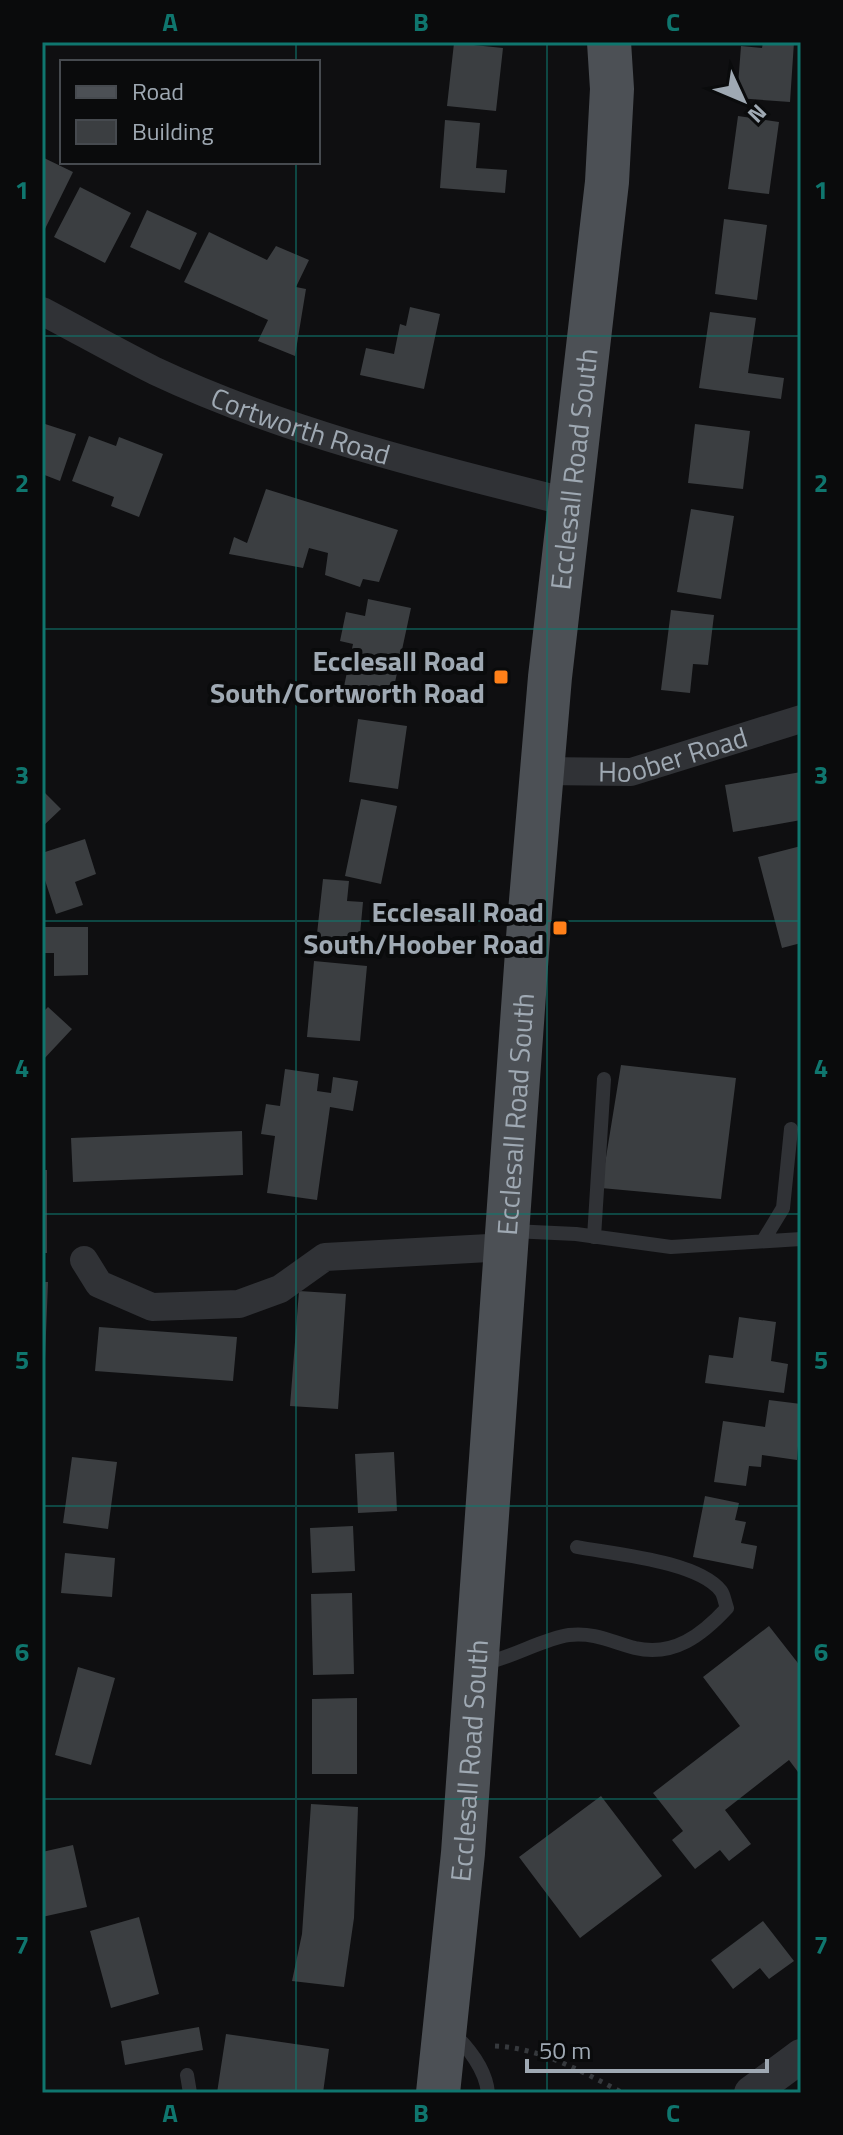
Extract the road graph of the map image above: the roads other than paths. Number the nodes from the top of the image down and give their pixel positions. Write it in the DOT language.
graph roads {
  1 [pos="609,42"];
  2 [pos="42,311"];
  3 [pos="572,503"];
  4 [pos="801,719"];
  5 [pos="543,771"];
  6 [pos="604,1079"];
  7 [pos="791,1129"];
  8 [pos="594,1237"];
  9 [pos="507,1239"];
  10 [pos="801,1239"];
  11 [pos="763,1241"];
  12 [pos="84,1260"];
  13 [pos="577,1547"];
  14 [pos="475,1665"];
  15 [pos="456,2035"];
  16 [pos="801,2056"];
  17 [pos="187,2075"];
  18 [pos="190,2093"];
  19 [pos="438,2093"];
  20 [pos="488,2093"];
  21 [pos="751,2093"];
  1 -- 3 [label="main road, Ecclesall Road South"];
  2 -- 3 [label="street, Cortworth Road"];
  3 -- 5 [label="main road, Ecclesall Road South"];
  4 -- 5 [label="street, Hoober Road"];
  5 -- 9 [label="main road, Ecclesall Road South"];
  6 -- 8 [label="lane"];
  7 -- 11 [label="lane"];
  8 -- 9 [label="lane"];
  8 -- 11 [label="lane"];
  9 -- 12 [label="street"];
  9 -- 14 [label="main road, Ecclesall Road South"];
  10 -- 11 [label="lane"];
  13 -- 14 [label="lane"];
  14 -- 15 [label="main road, Ecclesall Road South"];
  15 -- 19 [label="main road, Ecclesall Road South"];
  15 -- 20 [label="lane"];
  16 -- 21 [label="street"];
  17 -- 18 [label="lane"];
}
